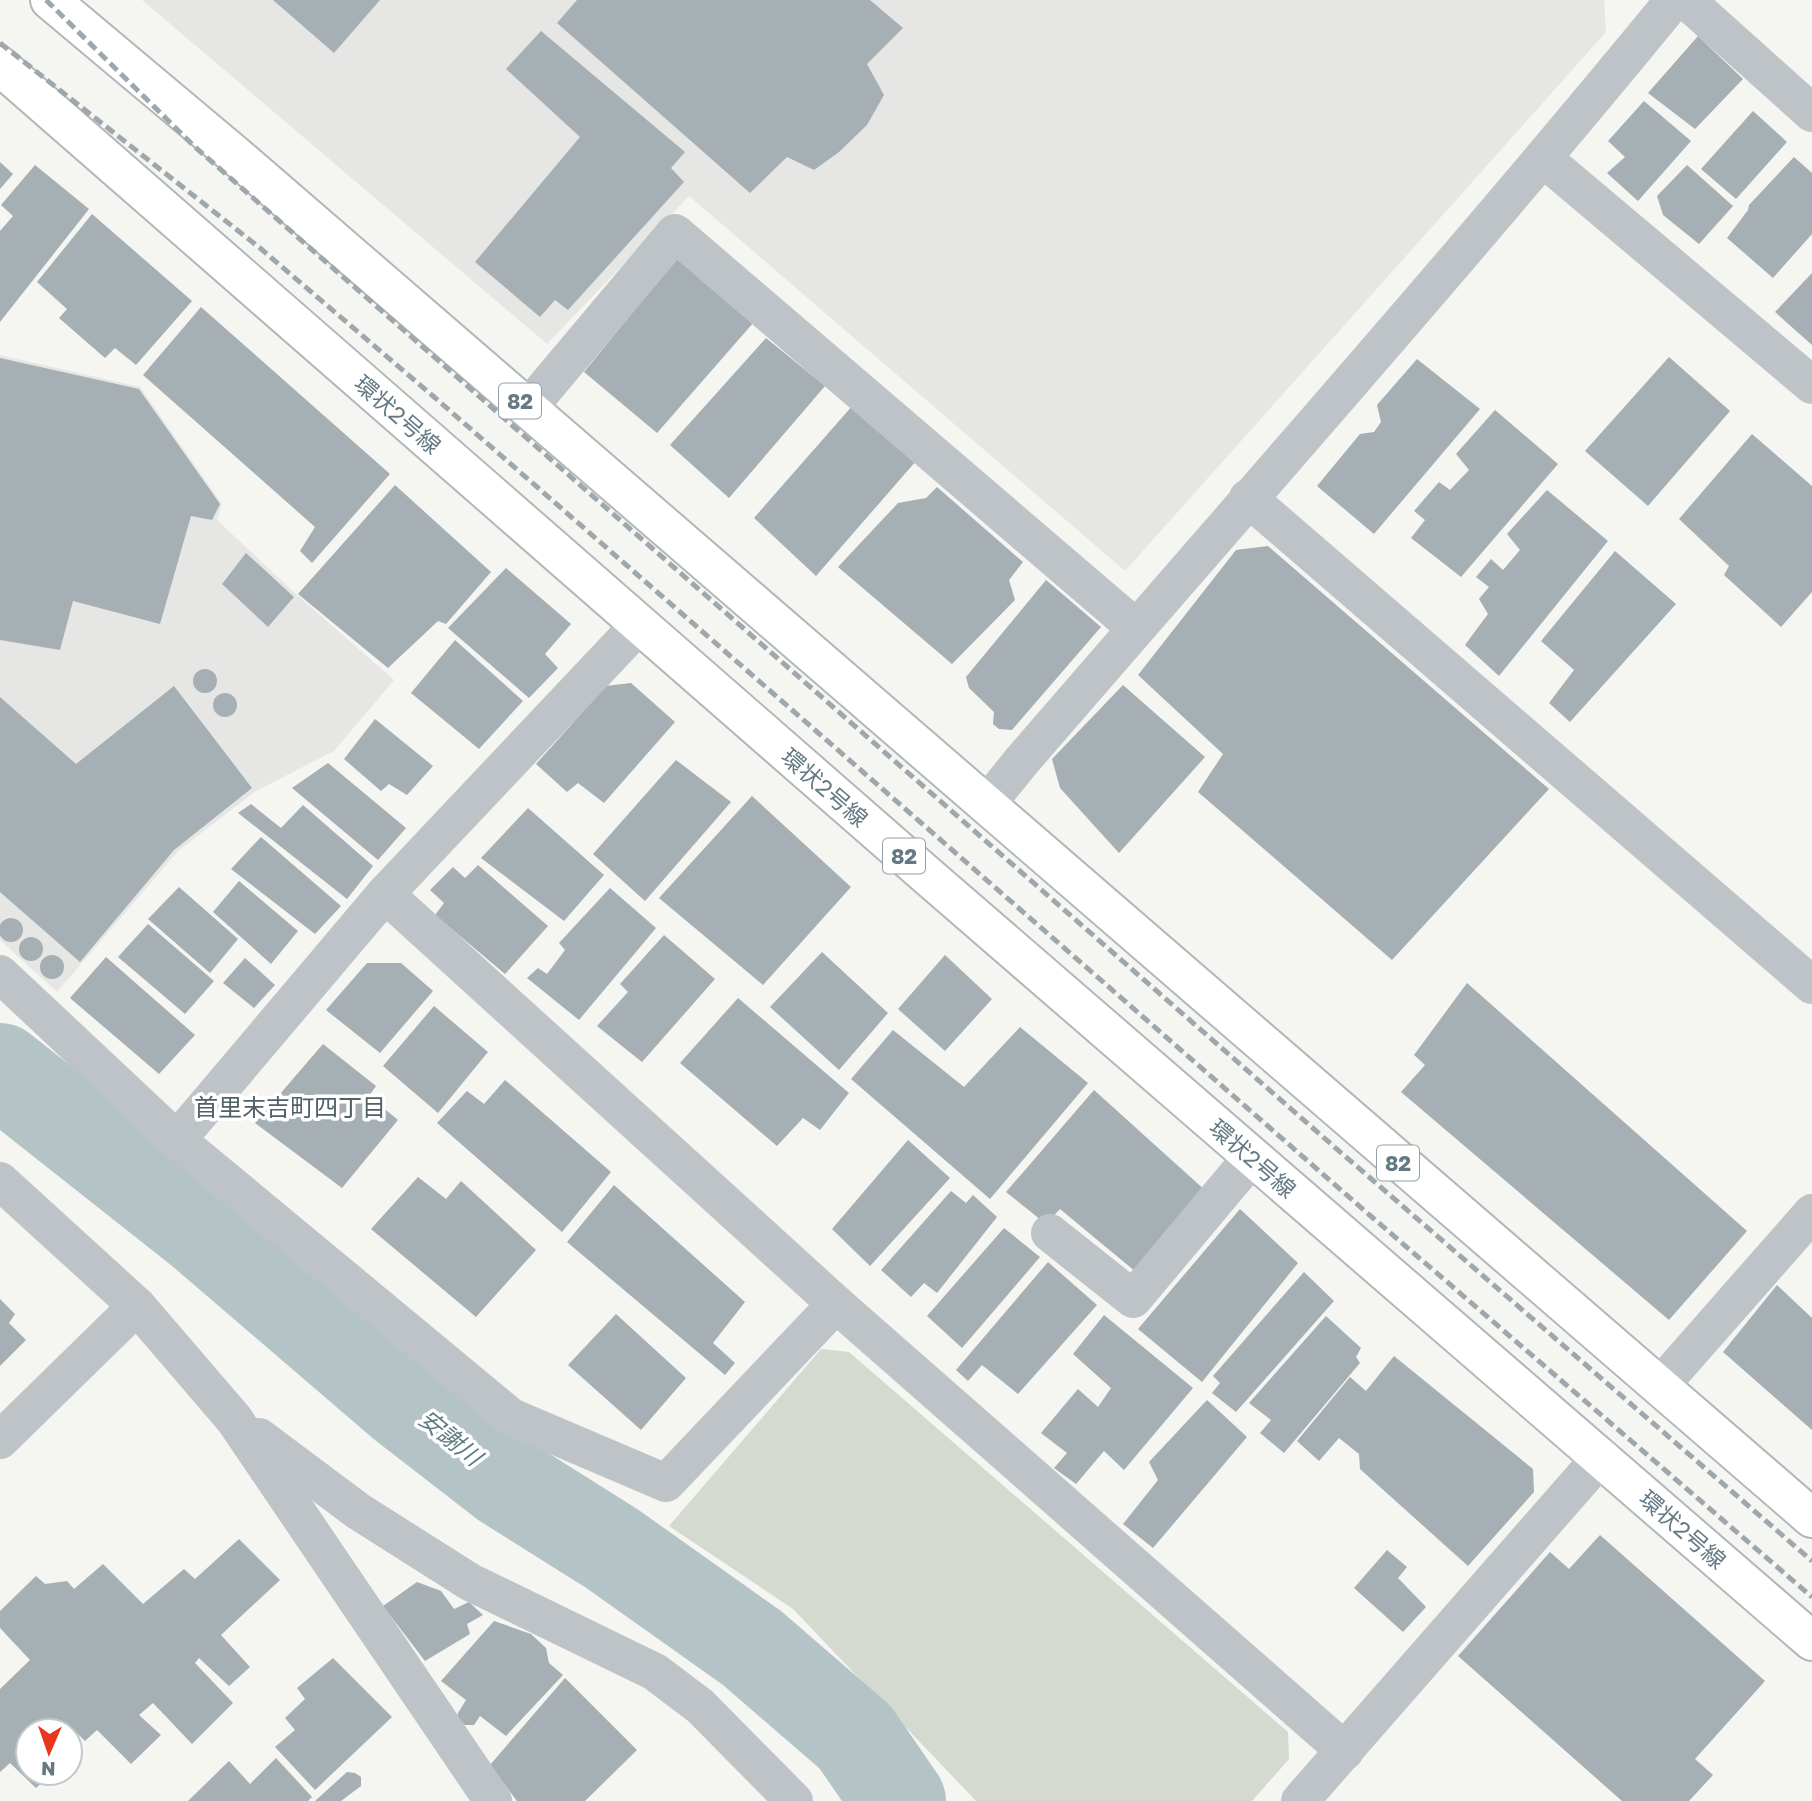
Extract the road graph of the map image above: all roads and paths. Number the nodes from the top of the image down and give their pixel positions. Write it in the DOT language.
graph roads {
  1 [pos="50,0"];
  2 [pos="1674,0"];
  3 [pos="1686,0"];
  4 [pos="0,66"];
  5 [pos="1812,113"];
  6 [pos="1544,159"];
  7 [pos="1812,385"];
  8 [pos="528,408"];
  9 [pos="1248,498"];
  10 [pos="639,625"];
  11 [pos="1136,628"];
  12 [pos="988,804"];
  13 [pos="385,894"];
  14 [pos="0,974"];
  15 [pos="1812,985"];
  16 [pos="177,1140"];
  17 [pos="1252,1157"];
  18 [pos="0,1181"];
  19 [pos="1812,1213"];
  20 [pos="1050,1233"];
  21 [pos="836,1304"];
  22 [pos="137,1306"];
  23 [pos="1660,1387"];
  24 [pos="234,1419"];
  25 [pos="0,1440"];
  26 [pos="1601,1457"];
  27 [pos="1812,1518"];
  28 [pos="1812,1641"];
  29 [pos="1345,1751"];
  30 [pos="493,1801"];
  31 [pos="794,1801"];
  32 [pos="1300,1801"];
  1 -- 8 [label="main road, 82"];
  2 -- 6 [label="street"];
  3 -- 5 [label="street"];
  4 -- 10 [label="main road, 環状2号線 / 82"];
  6 -- 7 [label="street"];
  6 -- 9 [label="street"];
  8 -- 11 [label="street"];
  8 -- 12 [label="main road, 82"];
  9 -- 11 [label="street"];
  9 -- 15 [label="street"];
  10 -- 13 [label="street"];
  10 -- 17 [label="main road, 環状2号線 / 82"];
  11 -- 12 [label="street"];
  12 -- 23 [label="main road, 82"];
  13 -- 16 [label="street"];
  13 -- 21 [label="street"];
  14 -- 16 [label="street"];
  16 -- 21 [label="street"];
  17 -- 20 [label="street"];
  17 -- 26 [label="main road, 環状2号線 / 82"];
  18 -- 22 [label="street"];
  19 -- 23 [label="street"];
  21 -- 29 [label="street"];
  22 -- 24 [label="street"];
  22 -- 25 [label="street"];
  23 -- 27 [label="main road, 82"];
  24 -- 30 [label="street"];
  24 -- 31 [label="street"];
  26 -- 28 [label="main road, 環状2号線 / 82"];
  26 -- 29 [label="street"];
  29 -- 32 [label="street"];
}
